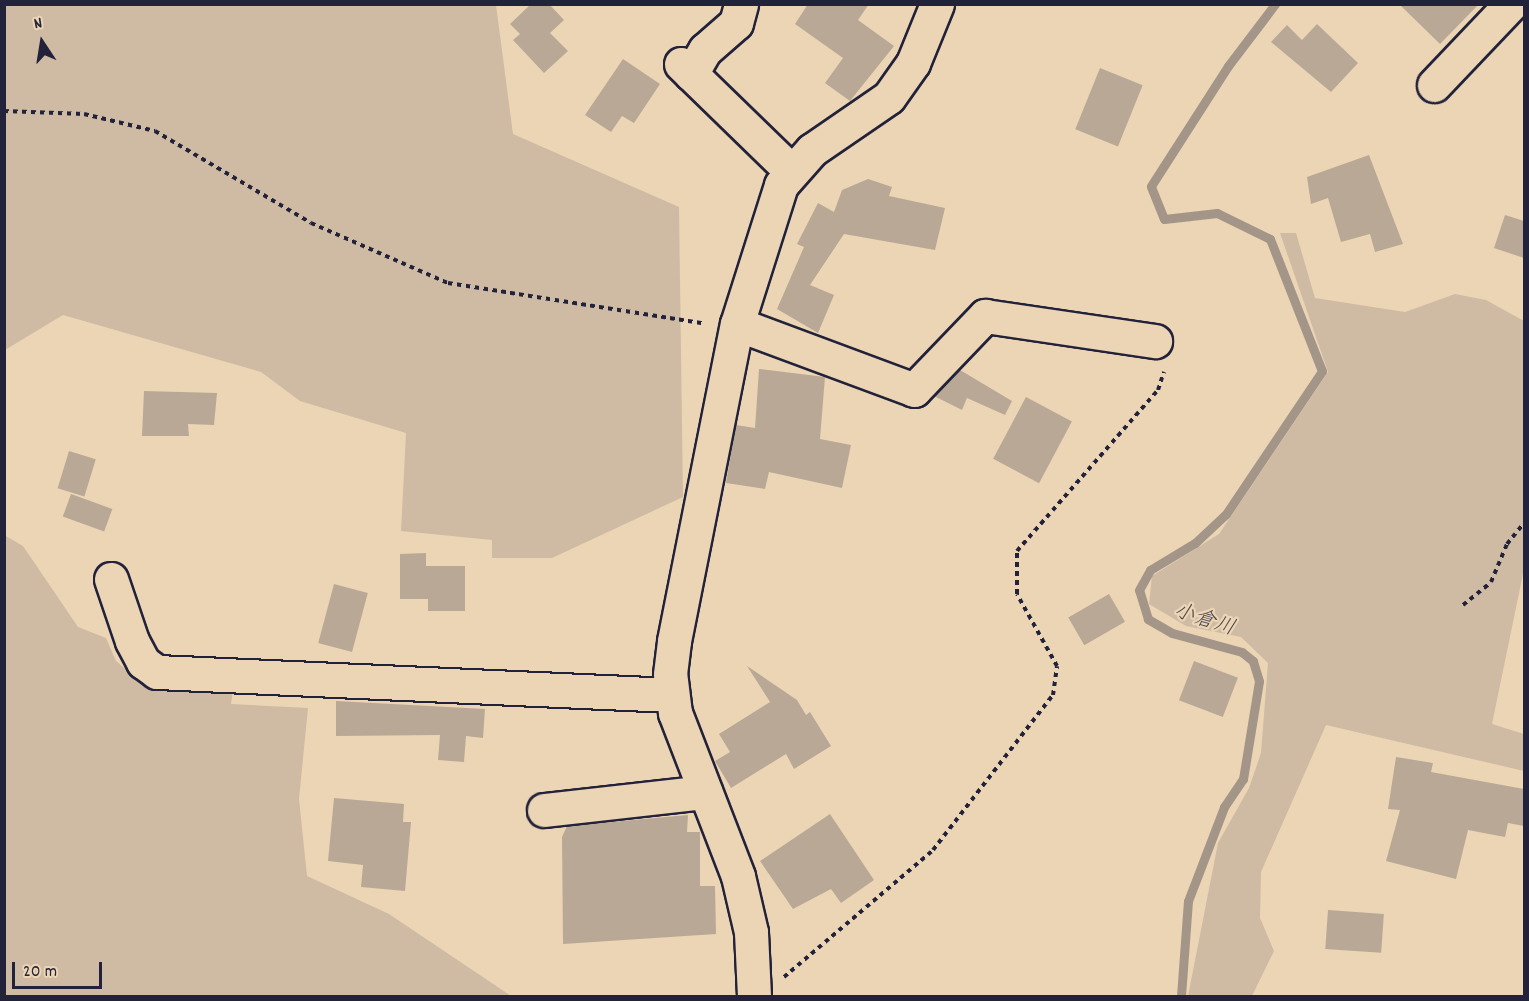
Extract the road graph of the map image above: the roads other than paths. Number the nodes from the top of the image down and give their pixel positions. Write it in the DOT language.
graph roads {
  1 [pos="741,4"];
  2 [pos="937,4"];
  3 [pos="1511,4"];
  4 [pos="1434,85"];
  5 [pos="791,171"];
  6 [pos="726,325"];
  7 [pos="1155,340"];
  8 [pos="111,579"];
  9 [pos="672,695"];
  10 [pos="705,792"];
  11 [pos="544,810"];
  12 [pos="766,989"];
  1 -- 5 [label="street"];
  2 -- 5 [label="street"];
  3 -- 4 [label="street"];
  5 -- 6 [label="street"];
  6 -- 7 [label="street"];
  6 -- 9 [label="street"];
  8 -- 9 [label="street"];
  9 -- 10 [label="street"];
  10 -- 11 [label="street"];
  10 -- 12 [label="street"];
}
